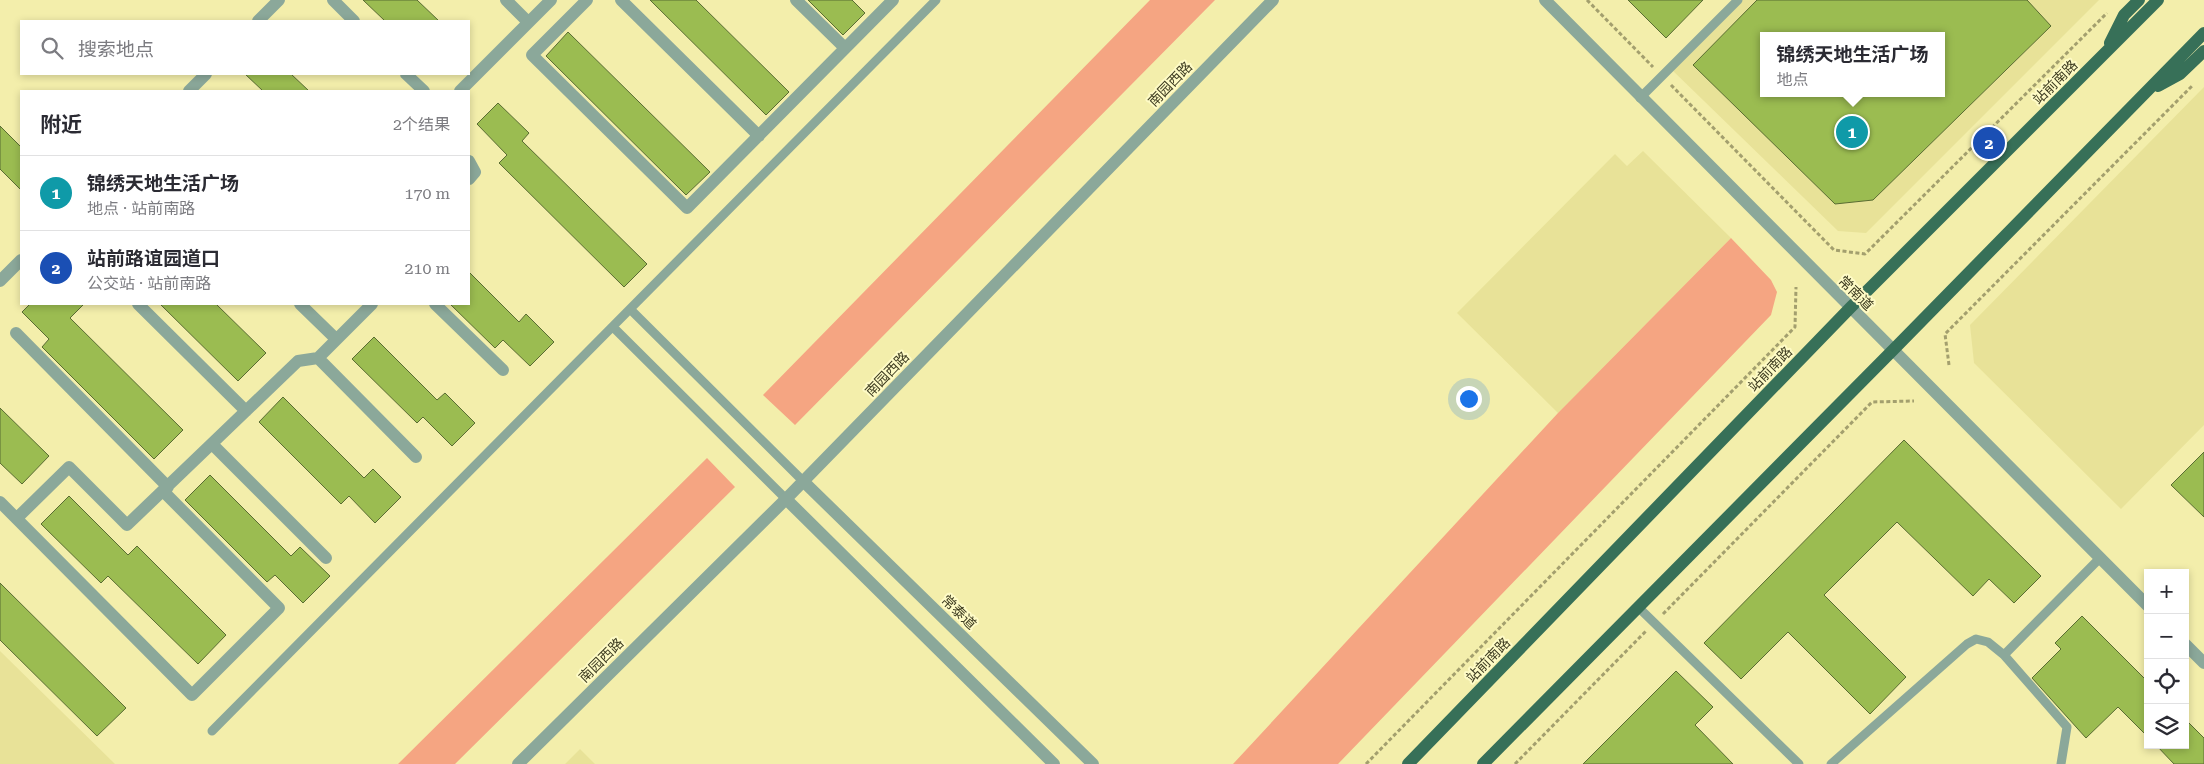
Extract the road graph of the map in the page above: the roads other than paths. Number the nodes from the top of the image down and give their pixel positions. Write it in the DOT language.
graph roads {
  1 [pos="279,0"];
  2 [pos="333,0"];
  3 [pos="506,0"];
  4 [pos="551,0"];
  5 [pos="587,0"];
  6 [pos="621,0"];
  7 [pos="796,0"];
  8 [pos="893,0"];
  9 [pos="936,0"];
  10 [pos="1273,0"];
  11 [pos="1545,0"];
  12 [pos="1738,0"];
  13 [pos="2139,0"];
  14 [pos="2158,0"];
  15 [pos="259,20"];
  16 [pos="353,20"];
  17 [pos="528,22"];
  18 [pos="2204,32"];
  19 [pos="845,48"];
  20 [pos="2204,51"];
  21 [pos="2105,53"];
  22 [pos="205,75"];
  23 [pos="407,75"];
  24 [pos="190,90"];
  25 [pos="423,90"];
  26 [pos="461,90"];
  27 [pos="2144,94"];
  28 [pos="1640,98"];
  29 [pos="759,136"];
  30 [pos="470,163"];
  31 [pos="470,177"];
  32 [pos="20,261"];
  33 [pos="0,281"];
  34 [pos="139,305"];
  35 [pos="301,305"];
  36 [pos="371,305"];
  37 [pos="436,305"];
  38 [pos="1850,308"];
  39 [pos="630,309"];
  40 [pos="613,327"];
  41 [pos="16,333"];
  42 [pos="336,339"];
  43 [pos="1892,351"];
  44 [pos="318,358"];
  45 [pos="503,370"];
  46 [pos="246,411"];
  47 [pos="212,444"];
  48 [pos="416,457"];
  49 [pos="804,481"];
  50 [pos="166,489"];
  51 [pos="786,499"];
  52 [pos="0,502"];
  53 [pos="17,518"];
  54 [pos="326,558"];
  55 [pos="2100,558"];
  56 [pos="2144,602"];
  57 [pos="1638,607"];
  58 [pos="2189,648"];
  59 [pos="2004,655"];
  60 [pos="2204,663"];
  61 [pos="212,731"];
  62 [pos="518,764"];
  63 [pos="1054,764"];
  64 [pos="1093,764"];
  65 [pos="1408,764"];
  66 [pos="1483,764"];
  67 [pos="1799,764"];
  68 [pos="1831,764"];
  69 [pos="2061,764"];
  1 -- 15 [label="street"];
  2 -- 16 [label="street"];
  3 -- 17 [label="street"];
  4 -- 17 [label="street"];
  5 -- 29 [label="street"];
  6 -- 29 [label="street"];
  7 -- 19 [label="street"];
  8 -- 19 [label="street"];
  9 -- 39 [label="lane"];
  10 -- 49 [label="street, 南园西路"];
  11 -- 28 [label="street, 常南道"];
  12 -- 28 [label="lane"];
  13 -- 21 [label="main road"];
  14 -- 21 [label="main road, 站前南路"];
  17 -- 26 [label="street"];
  18 -- 27 [label="main road"];
  19 -- 29 [label="street"];
  20 -- 27 [label="main road"];
  21 -- 38 [label="main road, 站前南路"];
  22 -- 24 [label="street"];
  23 -- 25 [label="street"];
  27 -- 43 [label="main road"];
  28 -- 38 [label="street, 常南道"];
  30 -- 31 [label="street"];
  32 -- 33 [label="street"];
  34 -- 46 [label="street"];
  35 -- 42 [label="street"];
  36 -- 42 [label="street"];
  37 -- 45 [label="street"];
  38 -- 43 [label="street, 常南道"];
  38 -- 65 [label="main road, 站前南路"];
  39 -- 40 [label="lane"];
  39 -- 49 [label="lane"];
  40 -- 51 [label="lane"];
  40 -- 61 [label="lane"];
  41 -- 50 [label="street"];
  42 -- 44 [label="street"];
  43 -- 55 [label="street, 常南道"];
  43 -- 57 [label="main road"];
  44 -- 46 [label="street"];
  44 -- 48 [label="street"];
  46 -- 47 [label="street"];
  47 -- 50 [label="street"];
  47 -- 54 [label="street"];
  49 -- 51 [label="street, 南园西路"];
  49 -- 64 [label="street, 常泰道"];
  50 -- 53 [label="street"];
  50 -- 53 [label="street"];
  51 -- 62 [label="street, 南园西路"];
  51 -- 63 [label="street"];
  52 -- 53 [label="street"];
  55 -- 56 [label="street, 常南道"];
  55 -- 59 [label="lane"];
  57 -- 66 [label="main road"];
  57 -- 67 [label="lane"];
  58 -- 60 [label="street"];
  59 -- 68 [label="lane"];
  59 -- 69 [label="lane"];
}
